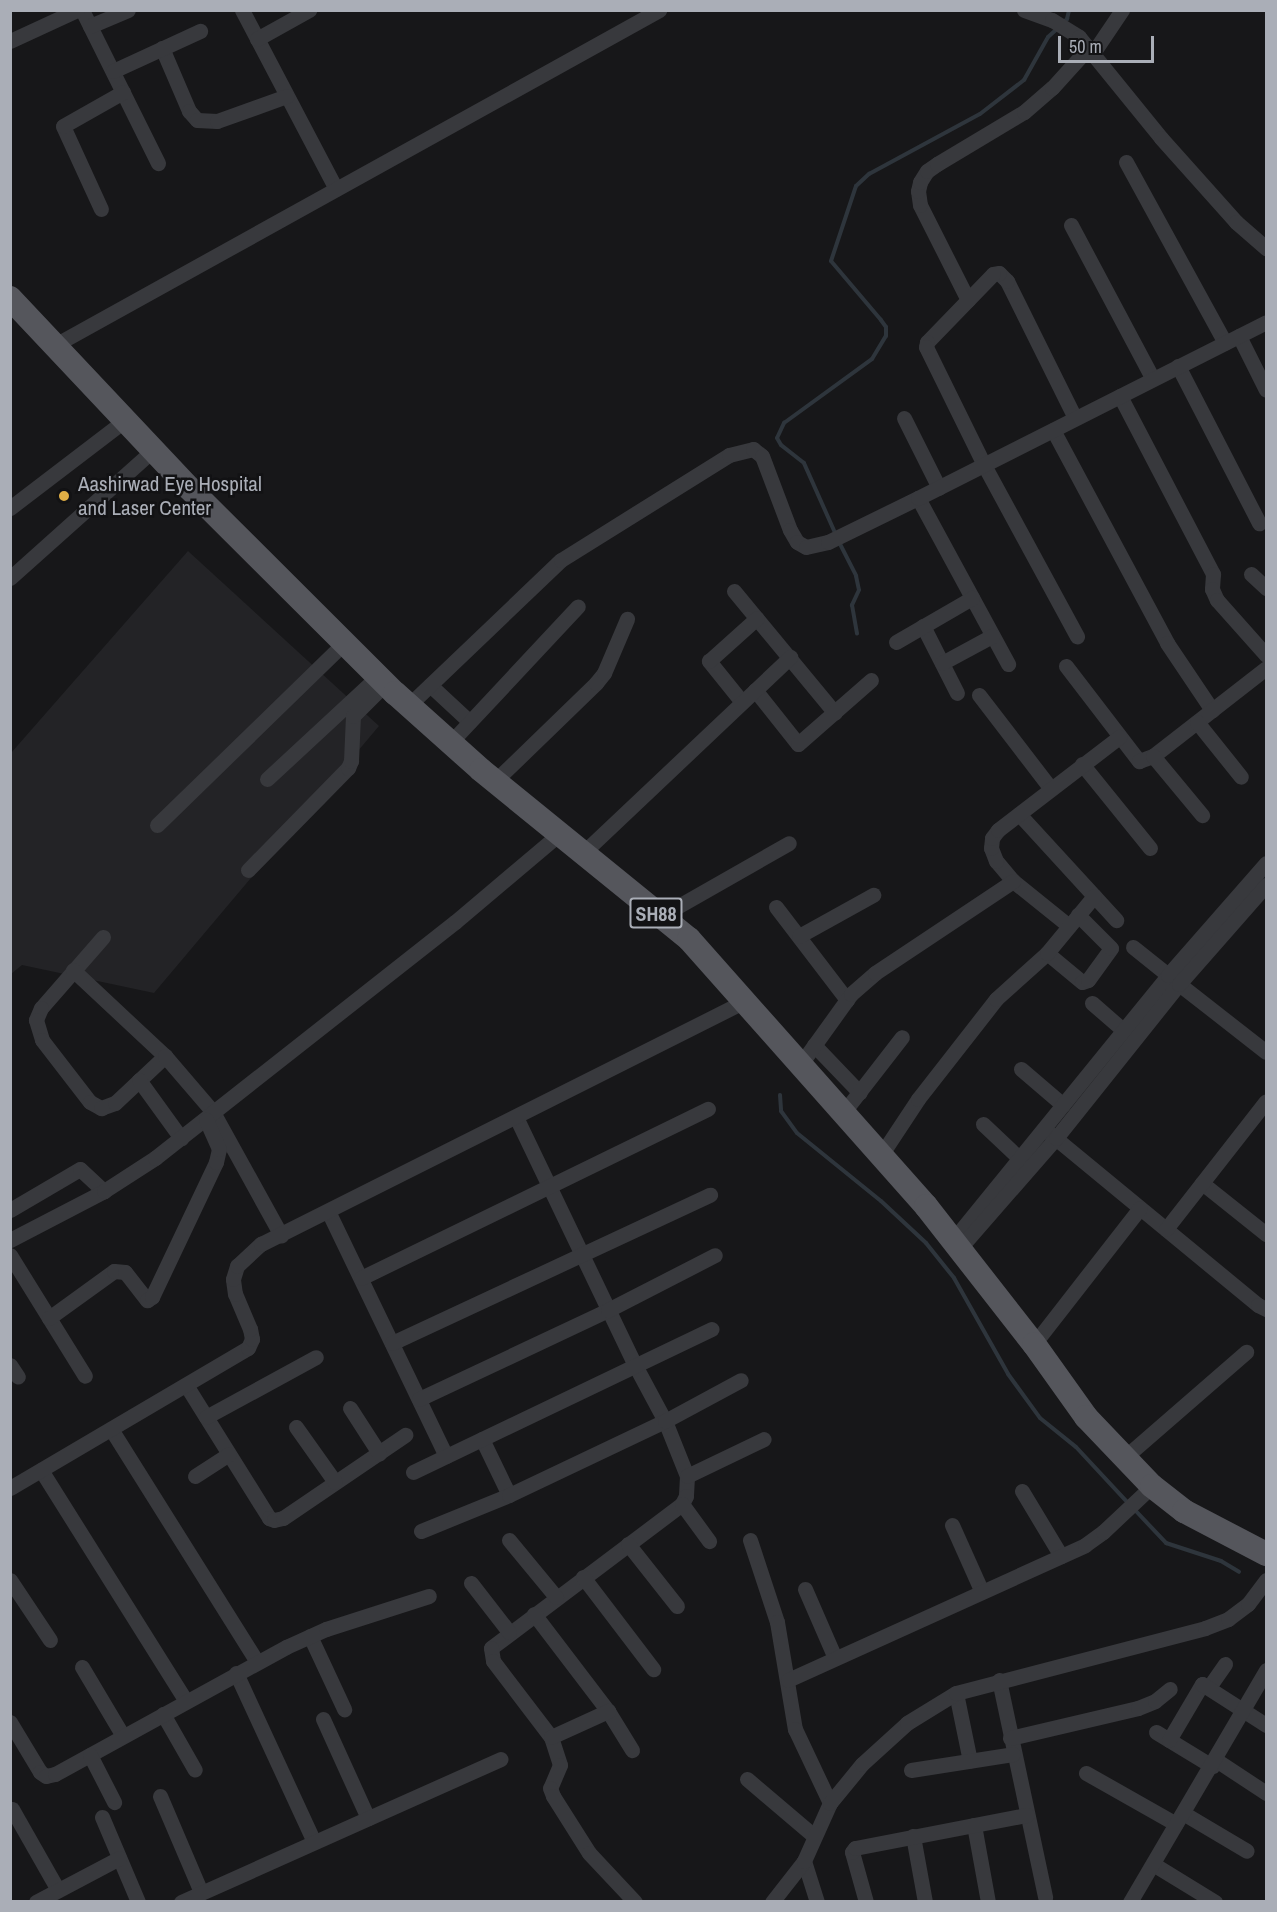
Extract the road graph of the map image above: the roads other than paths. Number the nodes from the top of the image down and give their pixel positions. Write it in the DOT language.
graph roads {
  1 [pos="77,10"];
  2 [pos="82,10"];
  3 [pos="128,10"];
  4 [pos="242,10"];
  5 [pos="309,10"];
  6 [pos="659,10"];
  7 [pos="1024,10"];
  8 [pos="1122,10"];
  9 [pos="90,26"];
  10 [pos="200,31"];
  11 [pos="256,39"];
  12 [pos="10,41"];
  13 [pos="1087,46"];
  14 [pos="162,48"];
  15 [pos="113,71"];
  16 [pos="123,92"];
  17 [pos="287,96"];
  18 [pos="1126,162"];
  19 [pos="158,163"];
  20 [pos="336,189"];
  21 [pos="101,209"];
  22 [pos="1071,225"];
  23 [pos="1266,248"];
  24 [pos="10,298"];
  25 [pos="968,300"];
  26 [pos="1266,322"];
  27 [pos="1239,336"];
  28 [pos="1225,343"];
  29 [pos="55,345"];
  30 [pos="1179,366"];
  31 [pos="1153,379"];
  32 [pos="1266,390"];
  33 [pos="1120,396"];
  34 [pos="904,418"];
  35 [pos="1075,418"];
  36 [pos="124,420"];
  37 [pos="1053,430"];
  38 [pos="153,450"];
  39 [pos="984,465"];
  40 [pos="939,488"];
  41 [pos="918,498"];
  42 [pos="10,508"];
  43 [pos="1258,523"];
  44 [pos="1251,574"];
  45 [pos="10,578"];
  46 [pos="1266,588"];
  47 [pos="734,591"];
  48 [pos="972,598"];
  49 [pos="578,606"];
  50 [pos="757,618"];
  51 [pos="627,620"];
  52 [pos="923,626"];
  53 [pos="992,636"];
  54 [pos="1077,636"];
  55 [pos="896,642"];
  56 [pos="343,644"];
  57 [pos="1266,655"];
  58 [pos="790,657"];
  59 [pos="942,663"];
  60 [pos="1008,664"];
  61 [pos="1066,666"];
  62 [pos="1266,668"];
  63 [pos="871,680"];
  64 [pos="381,681"];
  65 [pos="430,685"];
  66 [pos="755,690"];
  67 [pos="957,693"];
  68 [pos="979,695"];
  69 [pos="742,702"];
  70 [pos="408,706"];
  71 [pos="1212,710"];
  72 [pos="835,713"];
  73 [pos="470,722"];
  74 [pos="1197,722"];
  75 [pos="1119,737"];
  76 [pos="450,743"];
  77 [pos="1153,756"];
  78 [pos="1082,764"];
  79 [pos="1241,777"];
  80 [pos="267,779"];
  81 [pos="495,781"];
  82 [pos="1052,789"];
  83 [pos="1019,814"];
  84 [pos="1202,815"];
  85 [pos="157,825"];
  86 [pos="559,834"];
  87 [pos="789,843"];
  88 [pos="1150,848"];
  89 [pos="584,852"];
  90 [pos="1266,863"];
  91 [pos="248,870"];
  92 [pos="1013,881"];
  93 [pos="1266,885"];
  94 [pos="873,895"];
  95 [pos="1094,896"];
  96 [pos="776,907"];
  97 [pos="661,916"];
  98 [pos="1074,920"];
  99 [pos="1116,920"];
  100 [pos="799,936"];
  101 [pos="103,937"];
  102 [pos="1133,947"];
  103 [pos="1047,953"];
  104 [pos="73,969"];
  105 [pos="1173,979"];
  106 [pos="847,1000"];
  107 [pos="745,1001"];
  108 [pos="1092,1003"];
  109 [pos="1123,1030"];
  110 [pos="902,1037"];
  111 [pos="1263,1043"];
  112 [pos="814,1045"];
  113 [pos="165,1056"];
  114 [pos="800,1065"];
  115 [pos="1021,1069"];
  116 [pos="139,1080"];
  117 [pos="860,1093"];
  118 [pos="1266,1101"];
  119 [pos="1063,1105"];
  120 [pos="708,1109"];
  121 [pos="843,1113"];
  122 [pos="209,1115"];
  123 [pos="516,1117"];
  124 [pos="983,1124"];
  125 [pos="1050,1133"];
  126 [pos="181,1137"];
  127 [pos="880,1155"];
  128 [pos="1019,1158"];
  129 [pos="1202,1183"];
  130 [pos="548,1185"];
  131 [pos="104,1191"];
  132 [pos="710,1195"];
  133 [pos="1140,1208"];
  134 [pos="10,1211"];
  135 [pos="328,1211"];
  136 [pos="1166,1228"];
  137 [pos="26,1233"];
  138 [pos="1266,1234"];
  139 [pos="280,1235"];
  140 [pos="10,1240"];
  141 [pos="956,1245"];
  142 [pos="581,1254"];
  143 [pos="10,1255"];
  144 [pos="715,1255"];
  145 [pos="361,1278"];
  146 [pos="1266,1309"];
  147 [pos="608,1310"];
  148 [pos="49,1318"];
  149 [pos="711,1329"];
  150 [pos="392,1342"];
  151 [pos="1034,1344"];
  152 [pos="1246,1352"];
  153 [pos="316,1357"];
  154 [pos="636,1367"];
  155 [pos="85,1376"];
  156 [pos="741,1380"];
  157 [pos="186,1385"];
  158 [pos="419,1399"];
  159 [pos="350,1408"];
  160 [pos="206,1417"];
  161 [pos="665,1421"];
  162 [pos="296,1427"];
  163 [pos="111,1429"];
  164 [pos="405,1435"];
  165 [pos="482,1439"];
  166 [pos="764,1439"];
  167 [pos="379,1453"];
  168 [pos="229,1454"];
  169 [pos="446,1456"];
  170 [pos="1124,1458"];
  171 [pos="41,1470"];
  172 [pos="413,1472"];
  173 [pos="195,1476"];
  174 [pos="687,1476"];
  175 [pos="335,1482"];
  176 [pos="10,1488"];
  177 [pos="1022,1491"];
  178 [pos="1144,1493"];
  179 [pos="509,1495"];
  180 [pos="682,1504"];
  181 [pos="952,1525"];
  182 [pos="421,1531"];
  183 [pos="509,1540"];
  184 [pos="750,1540"];
  185 [pos="709,1542"];
  186 [pos="628,1544"];
  187 [pos="1266,1554"];
  188 [pos="1061,1556"];
  189 [pos="583,1577"];
  190 [pos="10,1580"];
  191 [pos="1266,1580"];
  192 [pos="471,1582"];
  193 [pos="805,1589"];
  194 [pos="982,1592"];
  195 [pos="429,1596"];
  196 [pos="556,1597"];
  197 [pos="677,1606"];
  198 [pos="534,1614"];
  199 [pos="509,1632"];
  200 [pos="310,1636"];
  201 [pos="50,1640"];
  202 [pos="835,1658"];
  203 [pos="257,1662"];
  204 [pos="1225,1664"];
  205 [pos="82,1666"];
  206 [pos="653,1670"];
  207 [pos="1266,1670"];
  208 [pos="236,1673"];
  209 [pos="788,1680"];
  210 [pos="999,1680"];
  211 [pos="1209,1687"];
  212 [pos="1170,1689"];
  213 [pos="956,1693"];
  214 [pos="186,1701"];
  215 [pos="344,1708"];
  216 [pos="608,1711"];
  217 [pos="1243,1711"];
  218 [pos="163,1714"];
  219 [pos="323,1719"];
  220 [pos="10,1722"];
  221 [pos="1266,1725"];
  222 [pos="123,1736"];
  223 [pos="551,1737"];
  224 [pos="1010,1738"];
  225 [pos="632,1750"];
  226 [pos="1013,1754"];
  227 [pos="90,1755"];
  228 [pos="500,1759"];
  229 [pos="970,1761"];
  230 [pos="1214,1763"];
  231 [pos="195,1770"];
  232 [pos="911,1770"];
  233 [pos="1086,1773"];
  234 [pos="747,1779"];
  235 [pos="1266,1793"];
  236 [pos="160,1796"];
  237 [pos="114,1802"];
  238 [pos="830,1803"];
  239 [pos="12,1809"];
  240 [pos="1027,1815"];
  241 [pos="102,1817"];
  242 [pos="368,1818"];
  243 [pos="1179,1819"];
  244 [pos="974,1824"];
  245 [pos="814,1836"];
  246 [pos="913,1836"];
  247 [pos="314,1842"];
  248 [pos="1247,1851"];
  249 [pos="119,1858"];
  250 [pos="804,1862"];
  251 [pos="1152,1864"];
  252 [pos="58,1890"];
  253 [pos="201,1893"];
  254 [pos="1045,1897"];
  255 [pos="36,1902"];
  256 [pos="138,1902"];
  257 [pos="181,1902"];
  258 [pos="635,1902"];
  259 [pos="772,1902"];
  260 [pos="816,1902"];
  261 [pos="866,1902"];
  262 [pos="925,1902"];
  263 [pos="988,1902"];
  264 [pos="1130,1902"];
  265 [pos="1215,1902"];
  1 -- 12 [label="street"];
  2 -- 9 [label="street"];
  3 -- 9 [label="street"];
  4 -- 11 [label="street"];
  5 -- 11 [label="street"];
  6 -- 20 [label="street"];
  7 -- 13 [label="street"];
  8 -- 13 [label="street"];
  9 -- 15 [label="street"];
  10 -- 14 [label="street"];
  11 -- 17 [label="street"];
  13 -- 23 [label="street"];
  13 -- 25 [label="street"];
  14 -- 15 [label="street"];
  14 -- 17 [label="street"];
  15 -- 16 [label="street"];
  16 -- 19 [label="street"];
  16 -- 21 [label="street"];
  17 -- 20 [label="street"];
  18 -- 28 [label="street"];
  20 -- 29 [label="street"];
  22 -- 31 [label="street"];
  24 -- 29 [label="main road, SH88"];
  25 -- 35 [label="street"];
  25 -- 39 [label="street"];
  26 -- 27 [label="street"];
  27 -- 28 [label="street"];
  27 -- 32 [label="street"];
  28 -- 30 [label="street"];
  29 -- 36 [label="main road, SH88"];
  30 -- 31 [label="street"];
  30 -- 43 [label="street"];
  31 -- 33 [label="street"];
  33 -- 35 [label="street"];
  33 -- 57 [label="street"];
  34 -- 40 [label="street"];
  35 -- 37 [label="street"];
  36 -- 38 [label="main road, SH88"];
  36 -- 42 [label="street"];
  37 -- 39 [label="street"];
  37 -- 71 [label="street"];
  38 -- 45 [label="street"];
  38 -- 56 [label="main road, SH88"];
  39 -- 40 [label="street"];
  39 -- 54 [label="street"];
  40 -- 41 [label="street"];
  41 -- 48 [label="street"];
  41 -- 65 [label="street"];
  44 -- 46 [label="street"];
  47 -- 50 [label="street"];
  48 -- 52 [label="street"];
  48 -- 53 [label="street"];
  49 -- 73 [label="street"];
  50 -- 58 [label="street"];
  50 -- 69 [label="street"];
  51 -- 81 [label="street"];
  52 -- 55 [label="street"];
  52 -- 59 [label="street"];
  53 -- 59 [label="street"];
  53 -- 60 [label="street"];
  56 -- 64 [label="main road, SH88"];
  56 -- 85 [label="street"];
  58 -- 66 [label="street"];
  58 -- 72 [label="street"];
  59 -- 67 [label="street"];
  61 -- 75 [label="street"];
  62 -- 71 [label="street"];
  63 -- 72 [label="street"];
  64 -- 70 [label="main road, SH88"];
  64 -- 80 [label="street"];
  64 -- 91 [label="street"];
  65 -- 70 [label="street"];
  65 -- 73 [label="street"];
  66 -- 69 [label="street"];
  66 -- 72 [label="street"];
  68 -- 82 [label="street"];
  69 -- 89 [label="street"];
  70 -- 76 [label="main road, SH88"];
  71 -- 74 [label="street"];
  73 -- 76 [label="street"];
  74 -- 77 [label="street"];
  74 -- 79 [label="street"];
  75 -- 77 [label="street"];
  75 -- 78 [label="street"];
  76 -- 81 [label="main road, SH88"];
  77 -- 84 [label="street"];
  78 -- 82 [label="street"];
  78 -- 88 [label="street"];
  81 -- 86 [label="main road, SH88"];
  82 -- 83 [label="street"];
  83 -- 92 [label="street"];
  83 -- 95 [label="street"];
  86 -- 89 [label="main road, SH88"];
  86 -- 122 [label="street"];
  87 -- 97 [label="street"];
  89 -- 97 [label="main road, SH88"];
  90 -- 105 [label="street"];
  92 -- 98 [label="street"];
  92 -- 106 [label="street"];
  93 -- 105 [label="street"];
  94 -- 100 [label="street"];
  95 -- 98 [label="street"];
  95 -- 99 [label="street"];
  96 -- 100 [label="street"];
  97 -- 107 [label="main road, SH88"];
  98 -- 103 [label="street"];
  98 -- 103 [label="street"];
  100 -- 106 [label="street"];
  101 -- 104 [label="street"];
  102 -- 105 [label="street"];
  103 -- 127 [label="street"];
  104 -- 113 [label="street"];
  104 -- 116 [label="street"];
  105 -- 109 [label="street"];
  105 -- 111 [label="street"];
  105 -- 125 [label="street"];
  106 -- 112 [label="street"];
  107 -- 114 [label="main road, SH88"];
  107 -- 123 [label="street"];
  108 -- 109 [label="street"];
  109 -- 119 [label="street"];
  110 -- 117 [label="street"];
  112 -- 114 [label="street"];
  112 -- 117 [label="street"];
  113 -- 116 [label="street"];
  113 -- 122 [label="street"];
  114 -- 121 [label="main road, SH88"];
  115 -- 119 [label="street"];
  116 -- 126 [label="street"];
  117 -- 121 [label="street"];
  118 -- 129 [label="street"];
  119 -- 125 [label="street"];
  120 -- 130 [label="street"];
  121 -- 127 [label="main road, SH88"];
  122 -- 126 [label="street"];
  122 -- 139 [label="street"];
  122 -- 148 [label="street"];
  123 -- 130 [label="street"];
  123 -- 135 [label="street"];
  124 -- 128 [label="street"];
  125 -- 128 [label="street"];
  125 -- 133 [label="street"];
  125 -- 141 [label="street"];
  126 -- 131 [label="street"];
  127 -- 141 [label="main road, SH88"];
  128 -- 141 [label="street"];
  129 -- 136 [label="street"];
  129 -- 138 [label="street"];
  130 -- 142 [label="street"];
  130 -- 145 [label="street"];
  131 -- 134 [label="street"];
  131 -- 137 [label="street"];
  132 -- 142 [label="street"];
  133 -- 136 [label="street"];
  133 -- 151 [label="street"];
  134 -- 137 [label="street"];
  135 -- 139 [label="street"];
  135 -- 145 [label="street"];
  136 -- 146 [label="street"];
  137 -- 140 [label="street"];
  139 -- 157 [label="street"];
  141 -- 151 [label="main road, SH88"];
  142 -- 147 [label="street"];
  142 -- 150 [label="street"];
  143 -- 148 [label="street"];
  144 -- 147 [label="street"];
  145 -- 150 [label="street"];
  147 -- 154 [label="street"];
  147 -- 158 [label="street"];
  148 -- 155 [label="street"];
  149 -- 154 [label="street"];
  150 -- 158 [label="street"];
  151 -- 170 [label="main road, SH88"];
  152 -- 170 [label="street"];
  153 -- 160 [label="street"];
  154 -- 161 [label="street"];
  154 -- 165 [label="street"];
  156 -- 161 [label="street"];
  157 -- 160 [label="street"];
  157 -- 163 [label="street"];
  158 -- 169 [label="street"];
  159 -- 167 [label="street"];
  160 -- 168 [label="street"];
  161 -- 174 [label="street"];
  161 -- 179 [label="street"];
  162 -- 175 [label="street"];
  163 -- 171 [label="street"];
  163 -- 203 [label="street"];
  164 -- 167 [label="street"];
  165 -- 169 [label="street"];
  165 -- 179 [label="street"];
  166 -- 174 [label="street"];
  167 -- 175 [label="street"];
  168 -- 173 [label="street"];
  168 -- 175 [label="street"];
  169 -- 172 [label="street"];
  170 -- 178 [label="main road, SH88"];
  171 -- 176 [label="street"];
  171 -- 214 [label="street"];
  174 -- 180 [label="street"];
  177 -- 188 [label="street"];
  178 -- 187 [label="main road, SH88"];
  178 -- 188 [label="street"];
  179 -- 182 [label="street"];
  180 -- 185 [label="street"];
  180 -- 186 [label="street"];
  181 -- 194 [label="street"];
  183 -- 196 [label="street"];
  184 -- 209 [label="street"];
  186 -- 189 [label="street"];
  186 -- 197 [label="street"];
  188 -- 194 [label="street"];
  189 -- 196 [label="street"];
  189 -- 206 [label="street"];
  190 -- 201 [label="street"];
  191 -- 210 [label="street"];
  192 -- 199 [label="street"];
  193 -- 202 [label="street"];
  194 -- 202 [label="street"];
  195 -- 200 [label="street"];
  196 -- 198 [label="street"];
  198 -- 199 [label="street"];
  198 -- 216 [label="street"];
  199 -- 223 [label="street"];
  200 -- 203 [label="street"];
  200 -- 215 [label="street"];
  202 -- 209 [label="street"];
  203 -- 208 [label="street"];
  204 -- 211 [label="street"];
  205 -- 222 [label="street"];
  207 -- 217 [label="street"];
  208 -- 214 [label="street"];
  208 -- 247 [label="street"];
  209 -- 238 [label="street"];
  210 -- 213 [label="street"];
  210 -- 224 [label="street"];
  211 -- 217 [label="street"];
  211 -- 230 [label="street"];
  212 -- 224 [label="street"];
  213 -- 229 [label="street"];
  213 -- 238 [label="street"];
  214 -- 218 [label="street"];
  216 -- 223 [label="street"];
  216 -- 225 [label="street"];
  217 -- 221 [label="street"];
  217 -- 230 [label="street"];
  218 -- 222 [label="street"];
  218 -- 231 [label="street"];
  219 -- 242 [label="street"];
  220 -- 227 [label="street"];
  222 -- 227 [label="street"];
  223 -- 258 [label="street"];
  224 -- 226 [label="street"];
  226 -- 229 [label="street"];
  226 -- 240 [label="street"];
  227 -- 237 [label="street"];
  228 -- 242 [label="street"];
  229 -- 232 [label="street"];
  230 -- 235 [label="street"];
  230 -- 243 [label="street"];
  233 -- 243 [label="street"];
  234 -- 245 [label="street"];
  236 -- 253 [label="street"];
  238 -- 245 [label="street"];
  239 -- 252 [label="street"];
  240 -- 244 [label="street"];
  240 -- 254 [label="street"];
  241 -- 249 [label="street"];
  242 -- 247 [label="street"];
  243 -- 248 [label="street"];
  243 -- 251 [label="street"];
  244 -- 246 [label="street"];
  244 -- 263 [label="street"];
  245 -- 250 [label="street"];
  246 -- 261 [label="street"];
  246 -- 262 [label="street"];
  247 -- 253 [label="street"];
  249 -- 252 [label="street"];
  249 -- 256 [label="street"];
  250 -- 259 [label="street"];
  250 -- 260 [label="street"];
  251 -- 264 [label="street"];
  251 -- 265 [label="street"];
  252 -- 255 [label="street"];
  253 -- 257 [label="street"];
}
